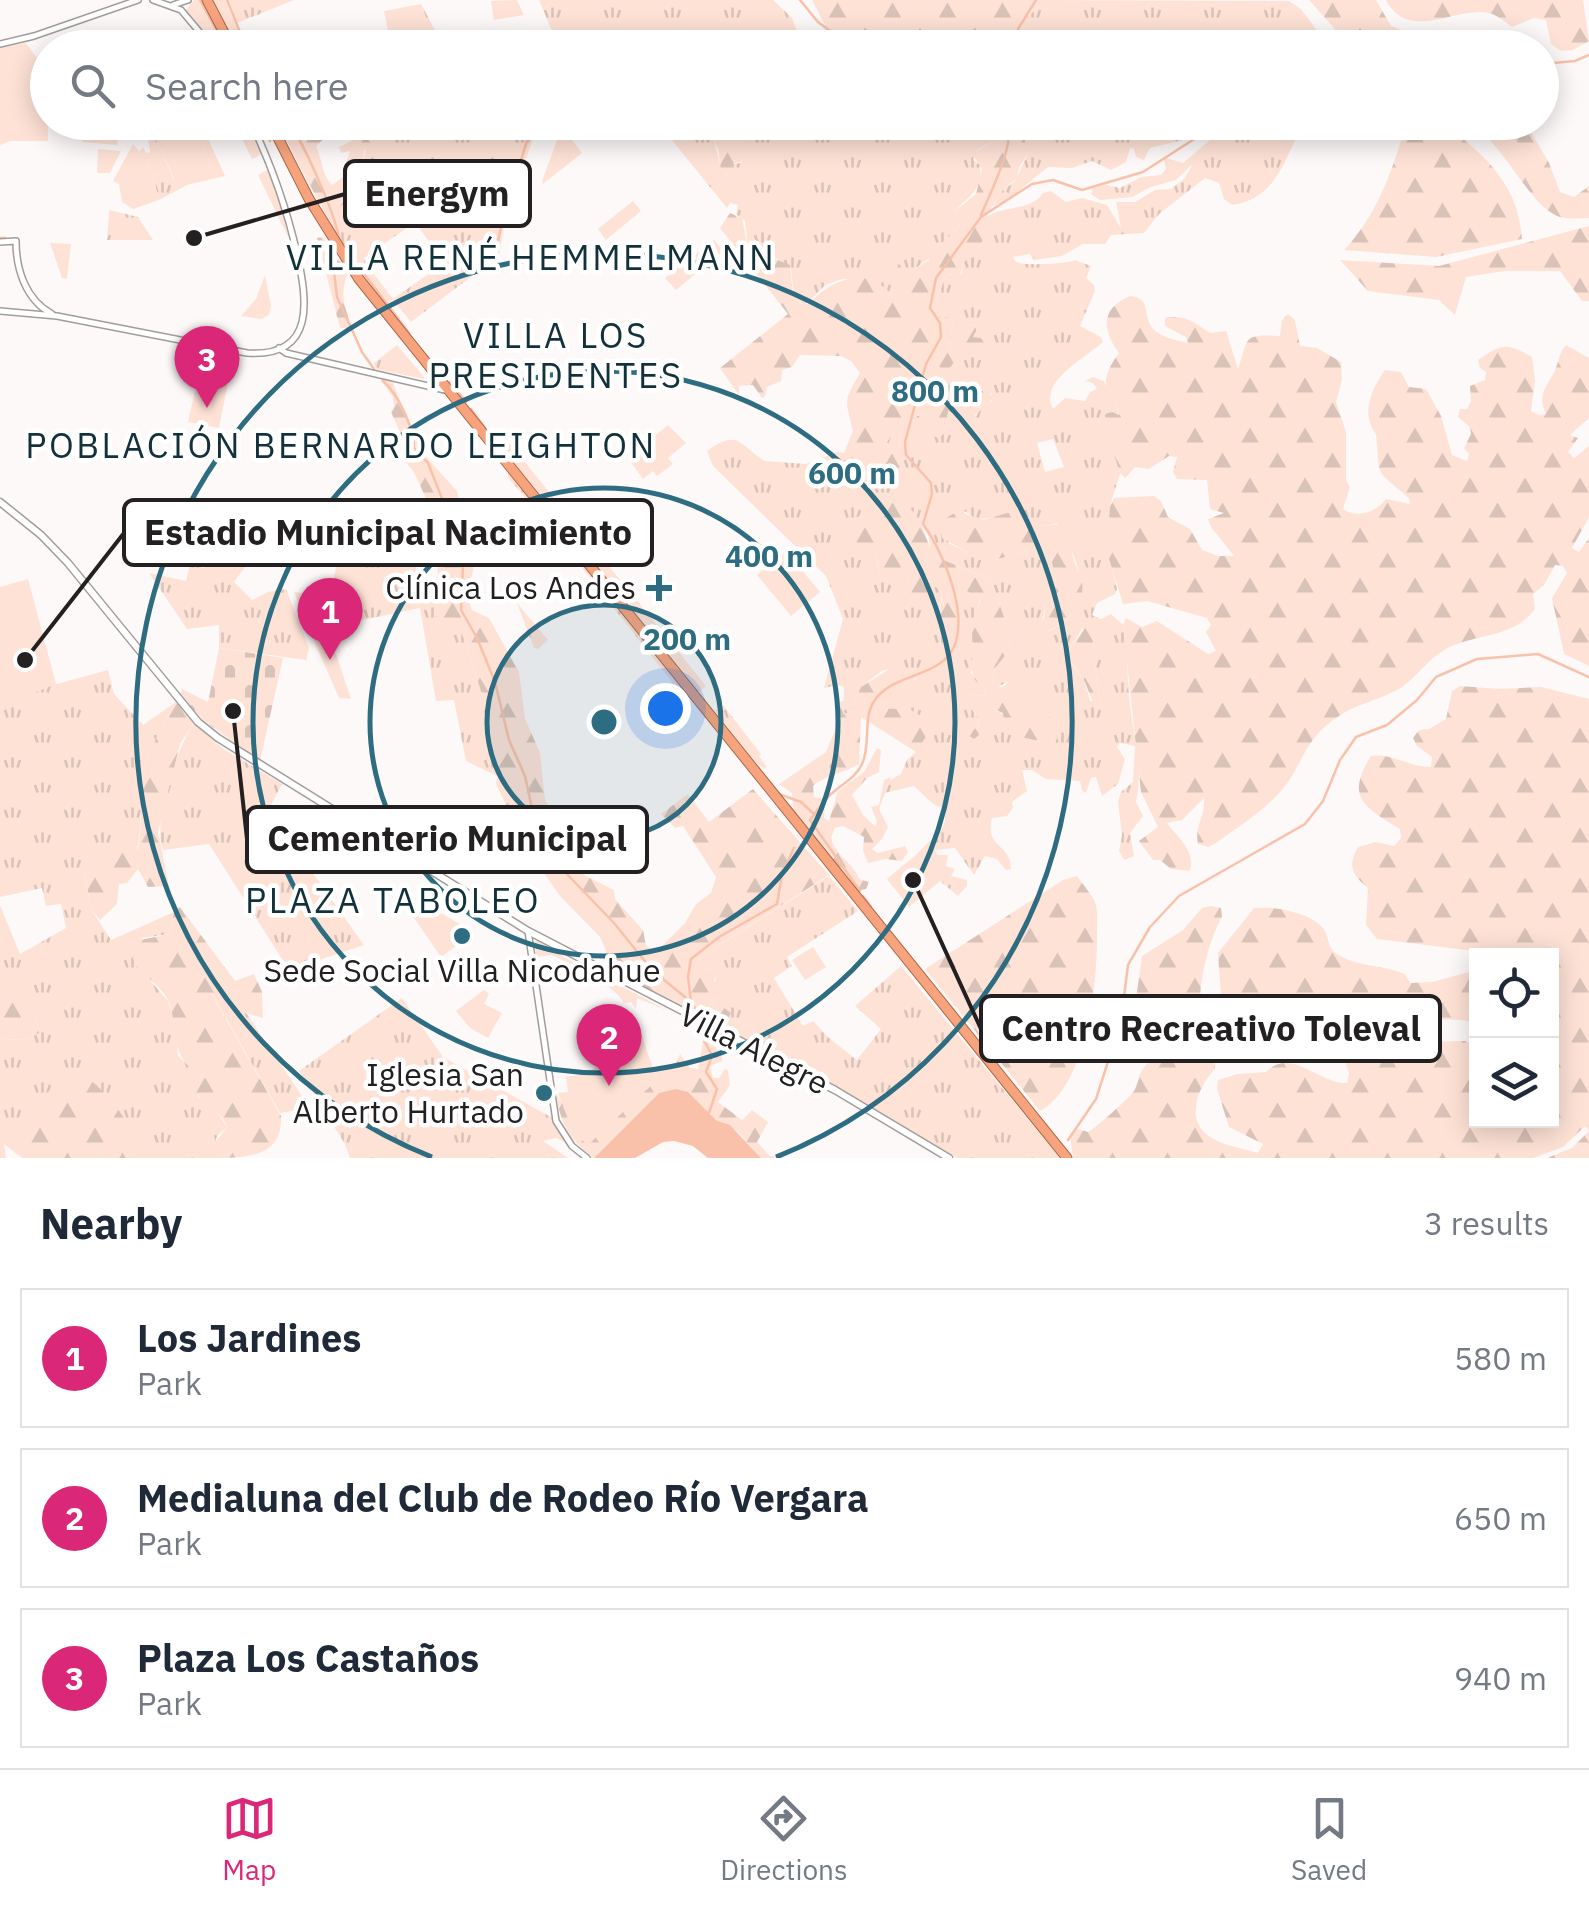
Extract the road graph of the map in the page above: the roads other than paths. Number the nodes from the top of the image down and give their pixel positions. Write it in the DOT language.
graph roads {
  1 [pos="138,0"];
  2 [pos="153,0"];
  3 [pos="207,0"];
  4 [pos="184,4"];
  5 [pos="51,30"];
  6 [pos="200,30"];
  7 [pos="223,30"];
  8 [pos="30,37"];
  9 [pos="0,44"];
  10 [pos="259,140"];
  11 [pos="279,140"];
  12 [pos="286,153"];
  13 [pos="267,156"];
  14 [pos="272,166"];
  15 [pos="1,242"];
  16 [pos="16,251"];
  17 [pos="38,305"];
  18 [pos="0,311"];
  19 [pos="33,314"];
  20 [pos="57,316"];
  21 [pos="279,348"];
  22 [pos="446,390"];
  23 [pos="0,502"];
  24 [pos="528,931"];
  25 [pos="587,1158"];
  26 [pos="949,1158"];
  27 [pos="1067,1158"];
  1 -- 5 [label="street"];
  2 -- 4 [label="street"];
  3 -- 7 [label="highway"];
  4 -- 6 [label="street"];
  8 -- 9 [label="street"];
  10 -- 13 [label="street"];
  11 -- 12 [label="highway"];
  12 -- 13 [label="street"];
  12 -- 14 [label="street"];
  12 -- 22 [label="highway"];
  13 -- 14 [label="street"];
  14 -- 21 [label="street"];
  15 -- 16 [label="street"];
  15 -- 16 [label="street"];
  16 -- 17 [label="street"];
  17 -- 19 [label="street"];
  17 -- 20 [label="street"];
  18 -- 19 [label="street"];
  19 -- 20 [label="street"];
  20 -- 21 [label="street"];
  21 -- 22 [label="street"];
  22 -- 27 [label="highway"];
  23 -- 24 [label="main road, Villa Alegre"];
  24 -- 25 [label="street"];
  24 -- 26 [label="main road, Villa Alegre"];
}
